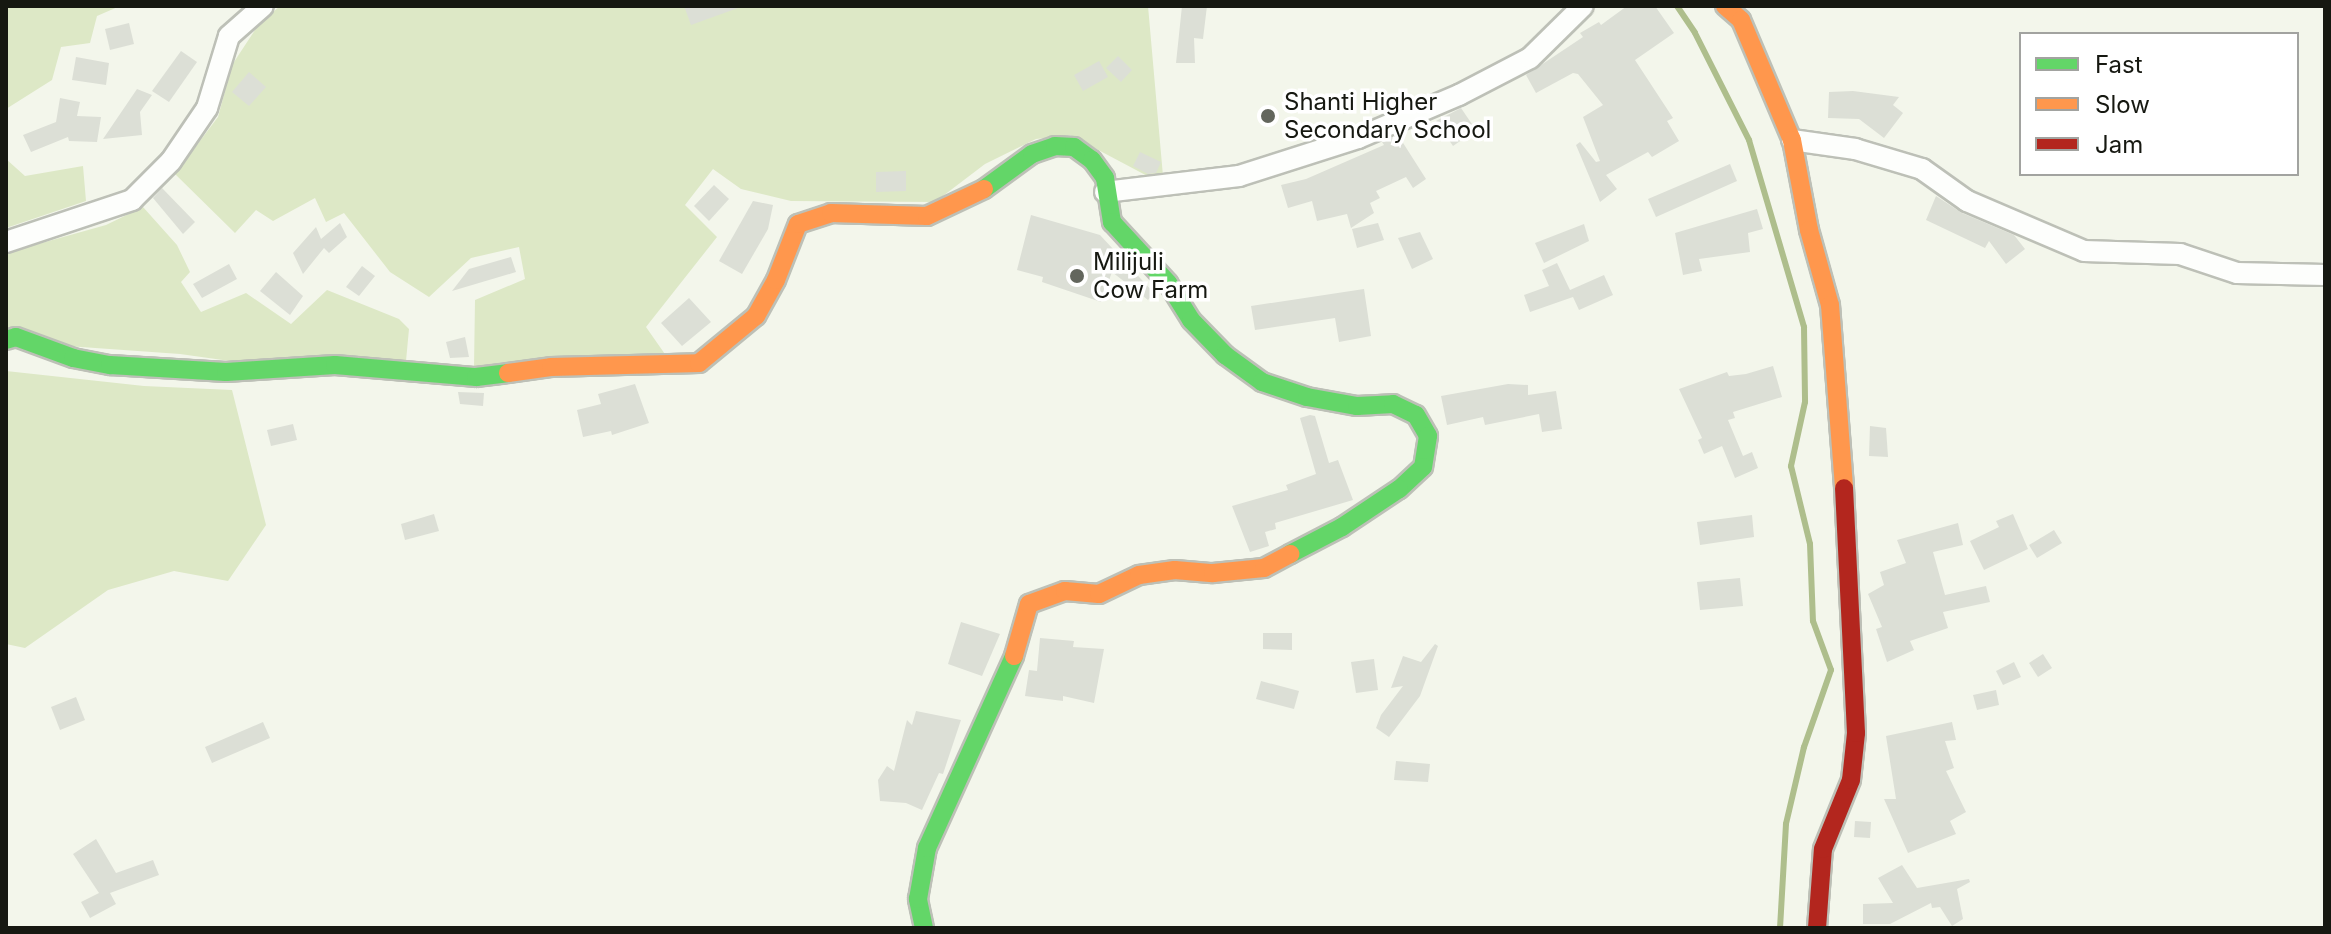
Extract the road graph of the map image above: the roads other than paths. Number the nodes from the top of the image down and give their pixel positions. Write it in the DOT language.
graph roads {
  1 [pos="263,6"];
  2 [pos="1583,6"];
  3 [pos="1725,6"];
  4 [pos="1792,140"];
  5 [pos="1105,192"];
  6 [pos="6,242"];
  7 [pos="2325,275"];
  8 [pos="6,340"];
  9 [pos="924,928"];
  10 [pos="1817,928"];
  1 -- 6 [label="street"];
  2 -- 5 [label="street"];
  3 -- 4 [label="street"];
  4 -- 7 [label="street"];
  4 -- 10 [label="street"];
  5 -- 8 [label="street"];
  5 -- 9 [label="street"];
}
